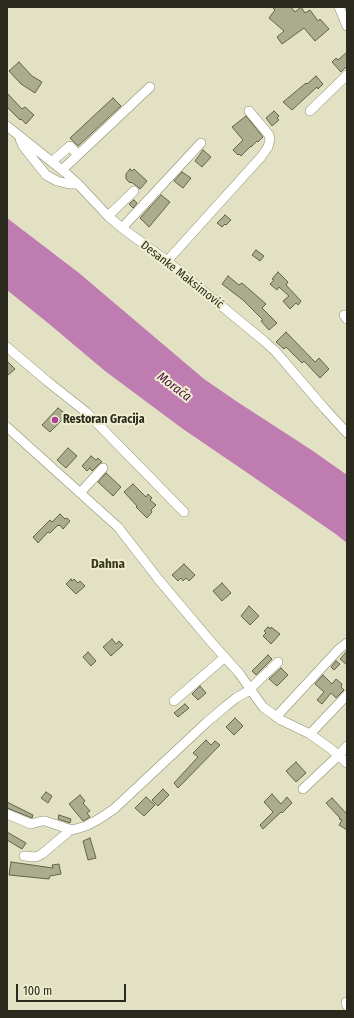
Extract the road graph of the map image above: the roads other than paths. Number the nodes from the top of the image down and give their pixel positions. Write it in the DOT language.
graph roads {
  1 [pos="339,7"];
  2 [pos="347,26"];
  3 [pos="347,74"];
  4 [pos="150,86"];
  5 [pos="249,111"];
  6 [pos="310,111"];
  7 [pos="7,126"];
  8 [pos="17,134"];
  9 [pos="201,143"];
  10 [pos="78,155"];
  11 [pos="56,158"];
  12 [pos="62,170"];
  13 [pos="78,184"];
  14 [pos="134,190"];
  15 [pos="108,216"];
  16 [pos="122,228"];
  17 [pos="167,261"];
  18 [pos="7,347"];
  19 [pos="7,427"];
  20 [pos="347,433"];
  21 [pos="103,468"];
  22 [pos="80,492"];
  23 [pos="184,512"];
  24 [pos="347,643"];
  25 [pos="225,657"];
  26 [pos="278,662"];
  27 [pos="250,690"];
  28 [pos="347,695"];
  29 [pos="174,701"];
  30 [pos="276,717"];
  31 [pos="310,734"];
  32 [pos="347,746"];
  33 [pos="339,755"];
  34 [pos="347,763"];
  35 [pos="303,789"];
  36 [pos="7,814"];
  37 [pos="69,829"];
  38 [pos="24,856"];
  1 -- 2 [label="street"];
  3 -- 6 [label="street"];
  4 -- 10 [label="street"];
  5 -- 17 [label="street"];
  7 -- 8 [label="street, Desanke Maksimović"];
  8 -- 12 [label="street, Desanke Maksimović"];
  8 -- 13 [label="street"];
  9 -- 16 [label="street"];
  10 -- 11 [label="street"];
  10 -- 12 [label="street"];
  12 -- 13 [label="street, Desanke Maksimović"];
  13 -- 15 [label="street, Desanke Maksimović"];
  14 -- 15 [label="street"];
  15 -- 16 [label="street, Desanke Maksimović"];
  16 -- 17 [label="street, Desanke Maksimović"];
  17 -- 20 [label="street, Desanke Maksimović"];
  18 -- 23 [label="street"];
  19 -- 22 [label="street"];
  21 -- 22 [label="street"];
  22 -- 25 [label="street"];
  24 -- 30 [label="street"];
  25 -- 27 [label="street"];
  25 -- 29 [label="street"];
  26 -- 27 [label="street"];
  27 -- 30 [label="street"];
  27 -- 37 [label="street"];
  28 -- 31 [label="street"];
  30 -- 31 [label="street"];
  31 -- 33 [label="street"];
  32 -- 33 [label="street"];
  33 -- 34 [label="street"];
  33 -- 35 [label="street"];
  36 -- 37 [label="street"];
  37 -- 38 [label="street"];
}
